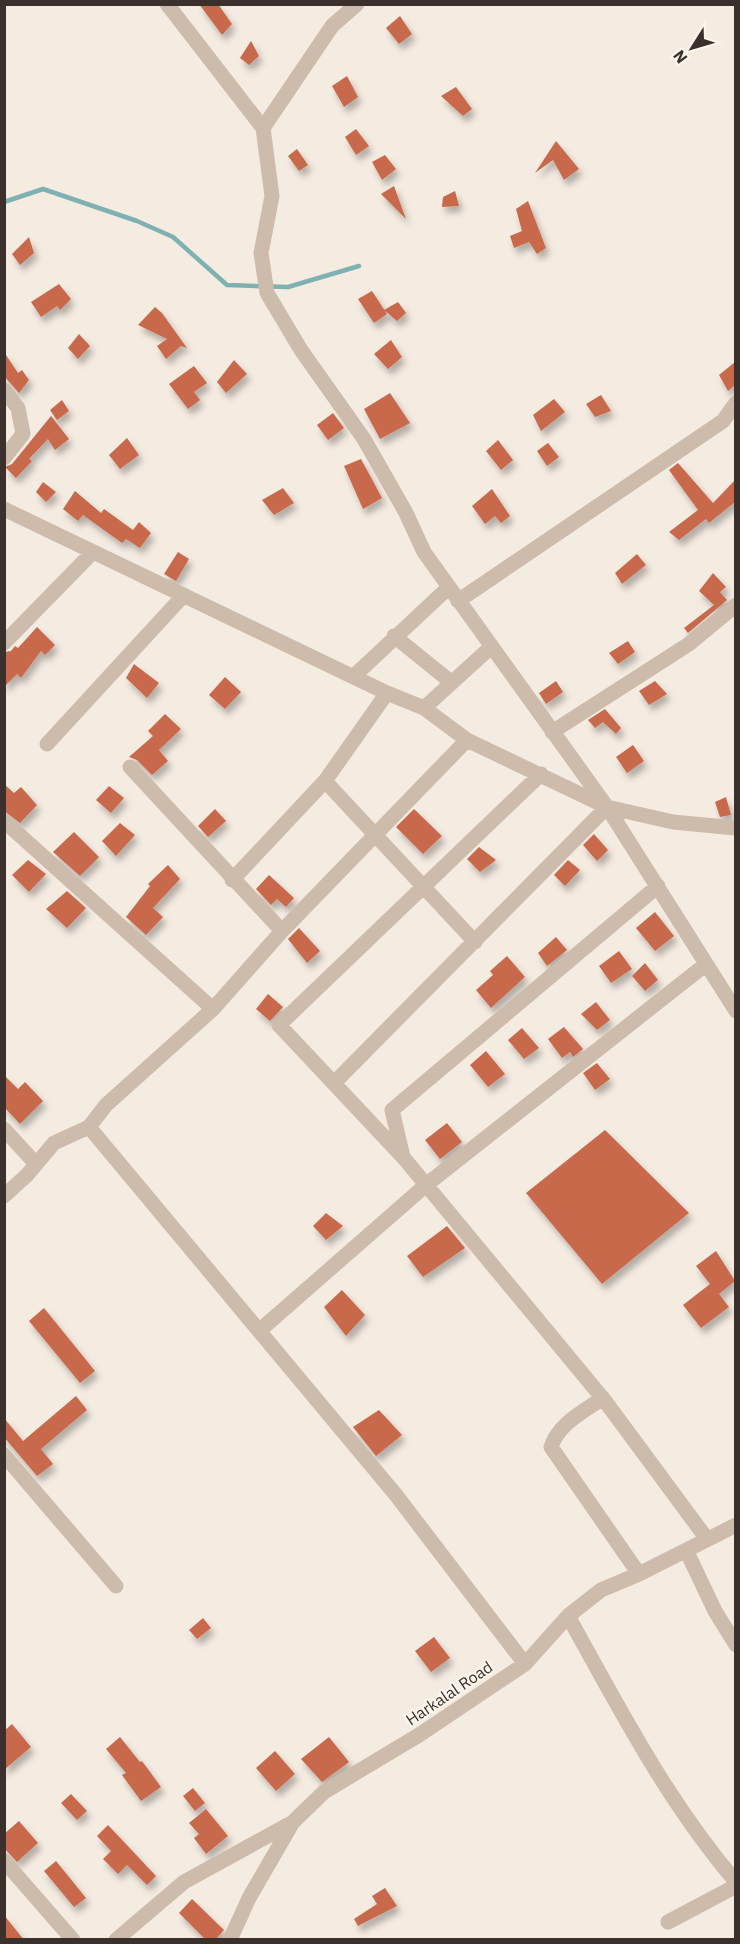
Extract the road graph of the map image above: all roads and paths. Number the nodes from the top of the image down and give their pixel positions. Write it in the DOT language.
graph roads {
  1 [pos="167,4"];
  2 [pos="357,4"];
  3 [pos="262,128"];
  4 [pos="4,390"];
  5 [pos="735,403"];
  6 [pos="4,459"];
  7 [pos="4,509"];
  8 [pos="93,552"];
  9 [pos="448,588"];
  10 [pos="184,595"];
  11 [pos="458,600"];
  12 [pos="735,605"];
  13 [pos="394,636"];
  14 [pos="4,643"];
  15 [pos="491,647"];
  16 [pos="354,676"];
  17 [pos="450,682"];
  18 [pos="387,693"];
  19 [pos="424,708"];
  20 [pos="552,732"];
  21 [pos="467,740"];
  22 [pos="47,744"];
  23 [pos="130,767"];
  24 [pos="541,774"];
  25 [pos="325,781"];
  26 [pos="608,807"];
  27 [pos="4,821"];
  28 [pos="735,828"];
  29 [pos="375,834"];
  30 [pos="232,880"];
  31 [pos="424,886"];
  32 [pos="658,886"];
  33 [pos="282,931"];
  34 [pos="475,942"];
  35 [pos="705,965"];
  36 [pos="213,1009"];
  37 [pos="735,1011"];
  38 [pos="334,1083"];
  39 [pos="89,1127"];
  40 [pos="4,1129"];
  41 [pos="403,1157"];
  42 [pos="36,1164"];
  43 [pos="426,1185"];
  44 [pos="4,1196"];
  45 [pos="259,1331"];
  46 [pos="603,1398"];
  47 [pos="4,1455"];
  48 [pos="735,1525"];
  49 [pos="707,1539"];
  50 [pos="686,1550"];
  51 [pos="639,1574"];
  52 [pos="116,1586"];
  53 [pos="568,1616"];
  54 [pos="735,1645"];
  55 [pos="525,1664"];
  56 [pos="293,1822"];
  57 [pos="4,1861"];
  58 [pos="735,1885"];
  59 [pos="668,1922"];
  60 [pos="73,1940"];
  61 [pos="117,1940"];
  62 [pos="230,1940"];
  1 -- 3 [label="street"];
  2 -- 3 [label="street"];
  3 -- 9 [label="street"];
  4 -- 6 [label="street"];
  5 -- 11 [label="street"];
  7 -- 8 [label="street"];
  8 -- 10 [label="street"];
  8 -- 14 [label="street"];
  9 -- 11 [label="street"];
  9 -- 13 [label="street"];
  10 -- 16 [label="street"];
  10 -- 22 [label="street"];
  11 -- 15 [label="street"];
  12 -- 20 [label="street"];
  13 -- 16 [label="street"];
  13 -- 17 [label="street"];
  15 -- 17 [label="street"];
  15 -- 20 [label="street"];
  16 -- 18 [label="street"];
  17 -- 19 [label="street"];
  18 -- 19 [label="street"];
  18 -- 25 [label="street"];
  19 -- 21 [label="street"];
  20 -- 26 [label="street"];
  21 -- 24 [label="street"];
  21 -- 29 [label="street"];
  23 -- 30 [label="street"];
  24 -- 26 [label="street"];
  24 -- 31 [label="street"];
  25 -- 29 [label="street"];
  25 -- 30 [label="street"];
  26 -- 28 [label="street"];
  26 -- 32 [label="street"];
  26 -- 34 [label="street"];
  27 -- 36 [label="street"];
  29 -- 31 [label="street"];
  29 -- 33 [label="street"];
  30 -- 33 [label="street"];
  31 -- 34 [label="street"];
  31 -- 38 [label="street"];
  32 -- 35 [label="street"];
  32 -- 41 [label="street"];
  33 -- 36 [label="street"];
  34 -- 38 [label="street"];
  35 -- 37 [label="street"];
  35 -- 43 [label="street"];
  36 -- 39 [label="street"];
  38 -- 41 [label="street"];
  39 -- 42 [label="street"];
  39 -- 45 [label="street"];
  40 -- 42 [label="street"];
  41 -- 43 [label="street"];
  42 -- 44 [label="street"];
  43 -- 45 [label="street"];
  43 -- 46 [label="street"];
  45 -- 55 [label="street"];
  46 -- 49 [label="street"];
  46 -- 51 [label="street"];
  47 -- 52 [label="street"];
  48 -- 49 [label="street, Harkalal Road"];
  49 -- 50 [label="street, Harkalal Road"];
  50 -- 51 [label="street, Harkalal Road"];
  50 -- 54 [label="street"];
  51 -- 53 [label="street, Harkalal Road"];
  53 -- 55 [label="street, Harkalal Road"];
  53 -- 58 [label="street"];
  55 -- 56 [label="street, Harkalal Road"];
  56 -- 61 [label="street"];
  56 -- 62 [label="street, Harkalal Road"];
  57 -- 60 [label="street"];
  58 -- 59 [label="street"];
}
